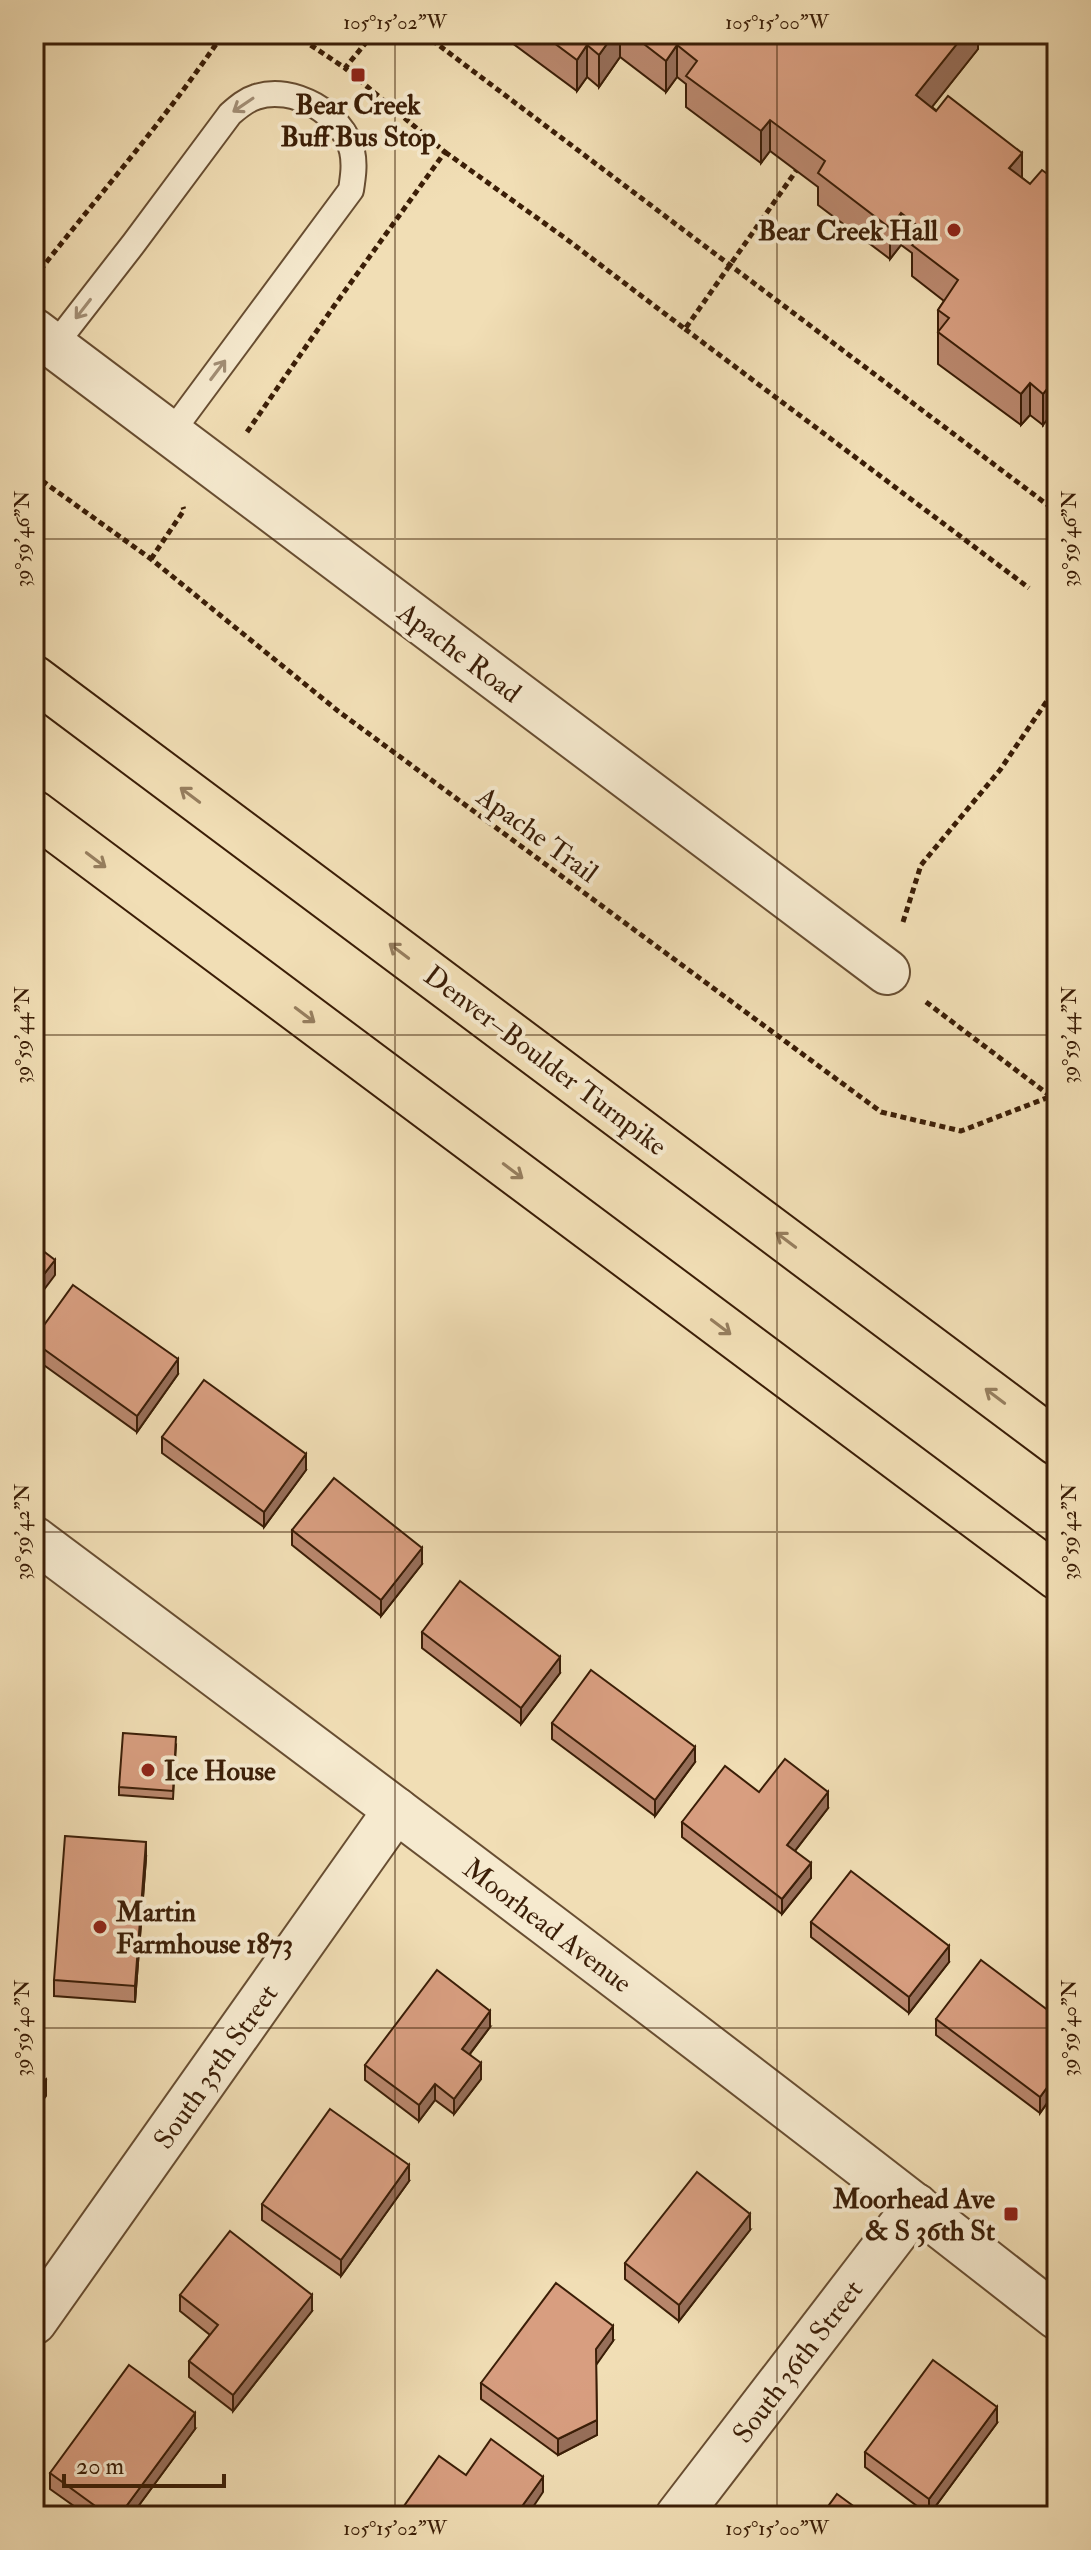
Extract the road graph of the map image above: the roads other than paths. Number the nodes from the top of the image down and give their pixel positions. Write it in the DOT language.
graph roads {
  1 [pos="44,338"];
  2 [pos="171,433"];
  3 [pos="34,678"];
  4 [pos="34,813"];
  5 [pos="887,972"];
  6 [pos="1057,1443"];
  7 [pos="34,1539"];
  8 [pos="1057,1577"];
  9 [pos="396,1810"];
  10 [pos="916,2206"];
  11 [pos="1057,2317"];
  12 [pos="34,2322"];
  13 [pos="678,2516"];
  1 -- 2 [label="street, Apache Road"];
  2 -- 1 [label="lane, one-way"];
  2 -- 5 [label="street, Apache Road"];
  6 -- 3 [label="highway, Denver–Boulder Turnpike, one-way"];
  4 -- 8 [label="highway, one-way"];
  7 -- 9 [label="street, Moorhead Avenue"];
  9 -- 10 [label="street, Moorhead Avenue"];
  9 -- 12 [label="street, South 35th Street"];
  10 -- 11 [label="street, Moorhead Avenue"];
  10 -- 13 [label="street, South 36th Street"];
}
